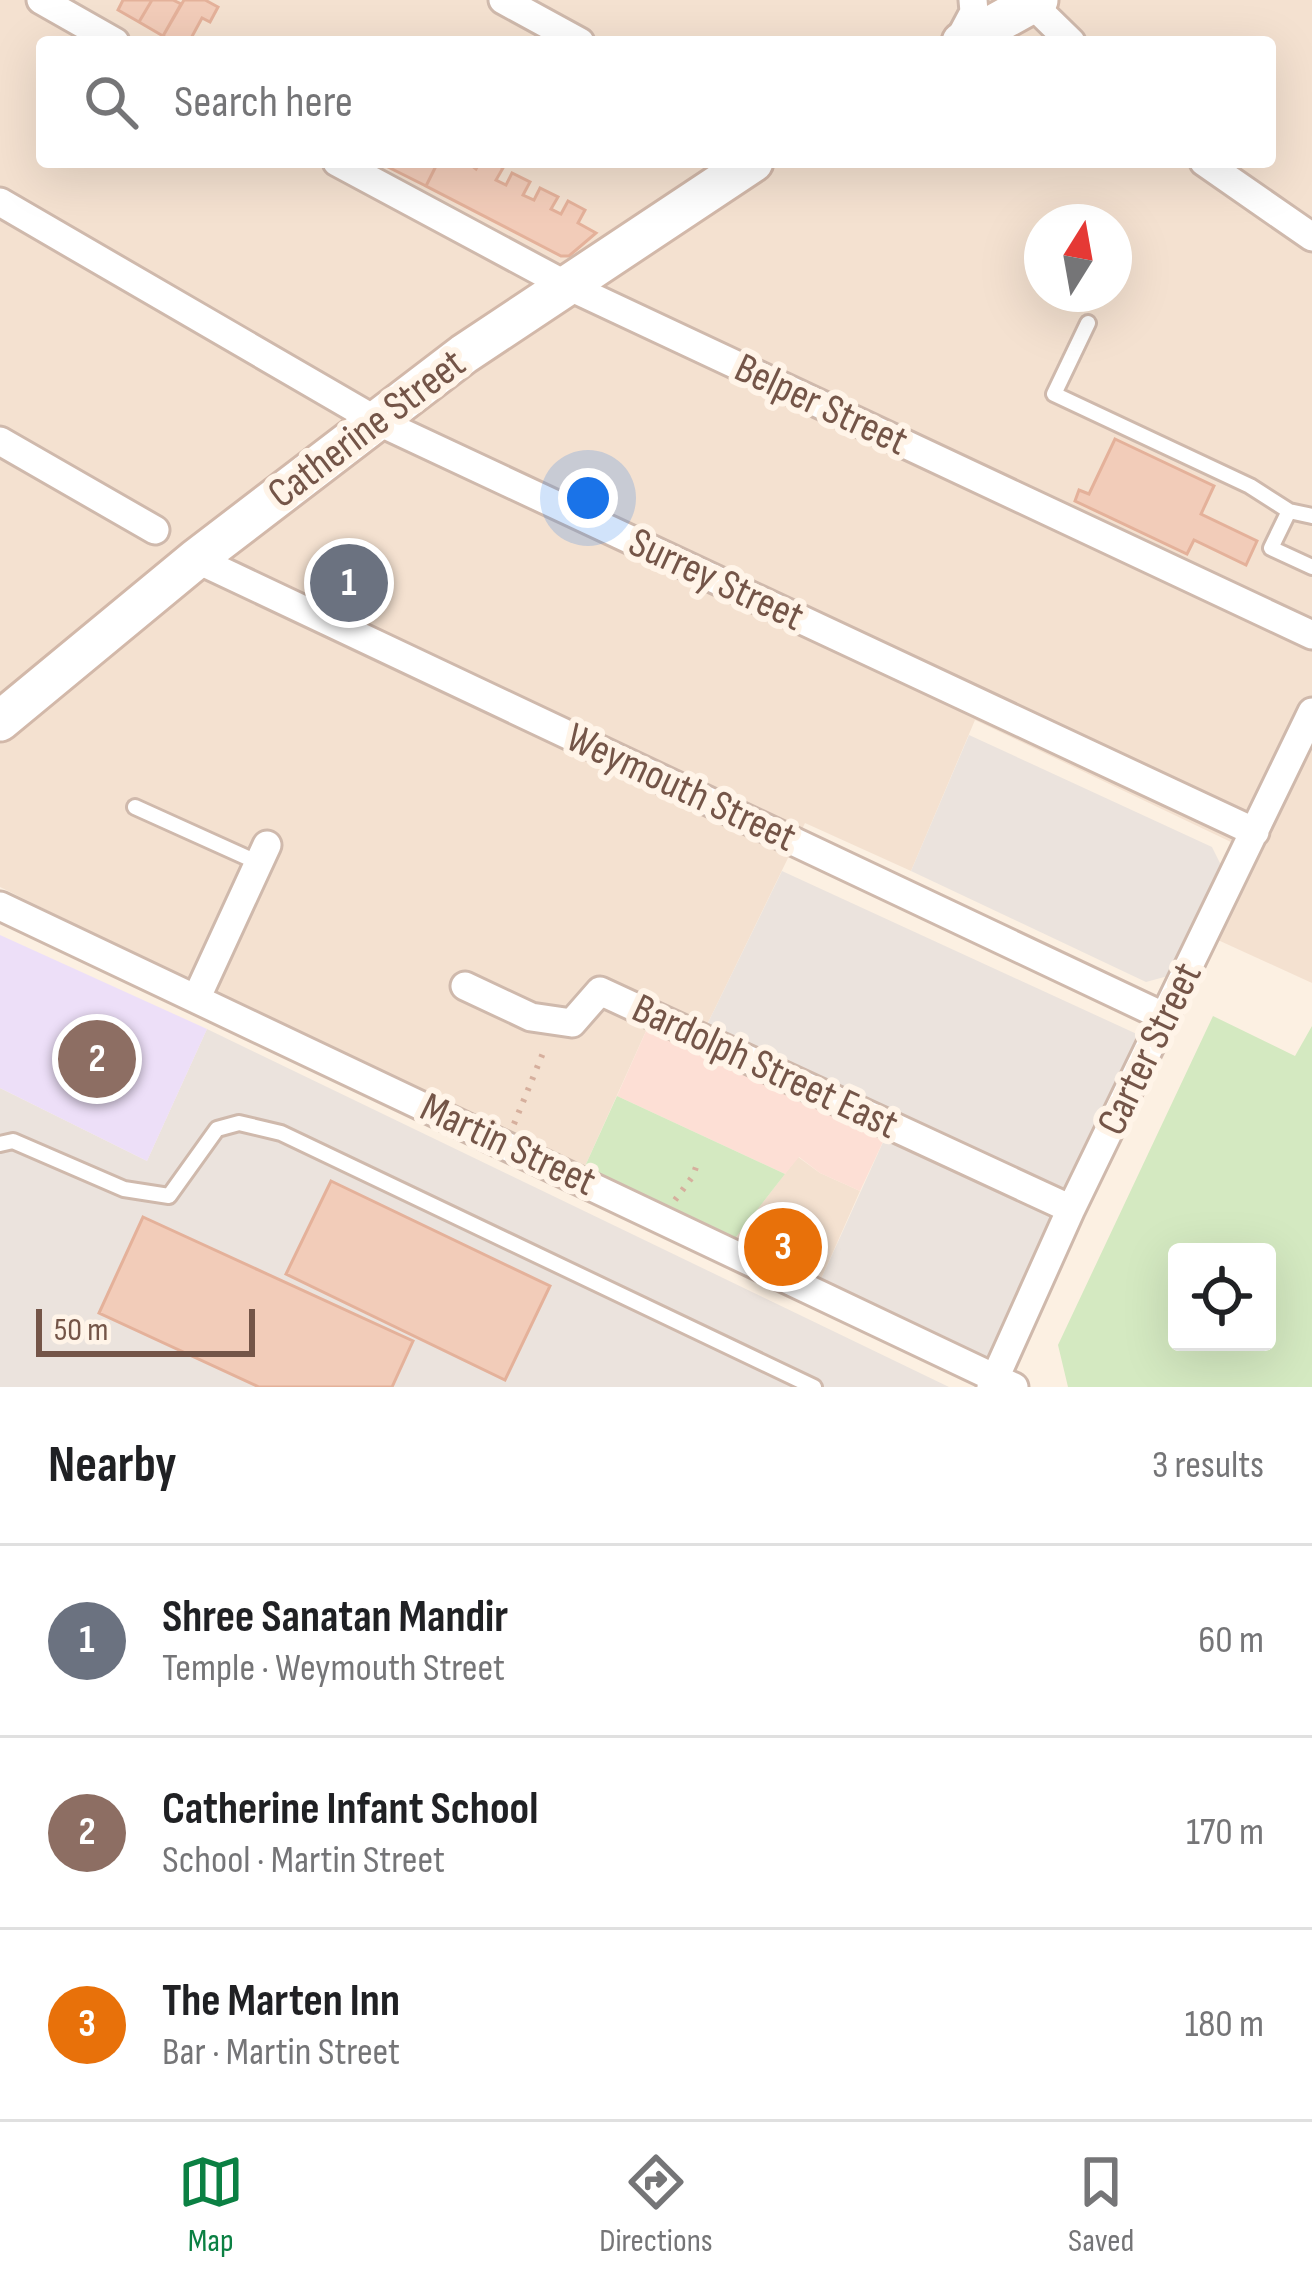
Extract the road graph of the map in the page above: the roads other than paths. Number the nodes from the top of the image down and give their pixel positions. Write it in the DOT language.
graph roads {
  1 [pos="41,0"];
  2 [pos="502,0"];
  3 [pos="973,0"];
  4 [pos="1032,1"];
  5 [pos="104,36"];
  6 [pos="569,36"];
  7 [pos="963,36"];
  8 [pos="971,36"];
  9 [pos="1065,36"];
  10 [pos="348,168"];
  11 [pos="744,168"];
  12 [pos="1213,168"];
  13 [pos="0,202"];
  14 [pos="1312,237"];
  15 [pos="566,285"];
  16 [pos="1088,323"];
  17 [pos="377,421"];
  18 [pos="0,441"];
  19 [pos="1288,511"];
  20 [pos="1312,516"];
  21 [pos="154,530"];
  22 [pos="196,559"];
  23 [pos="1312,567"];
  24 [pos="1312,635"];
  25 [pos="8,704"];
  26 [pos="1312,712"];
  27 [pos="1299,774"];
  28 [pos="136,807"];
  29 [pos="1255,832"];
  30 [pos="263,854"];
  31 [pos="0,906"];
  32 [pos="465,986"];
  33 [pos="196,999"];
  34 [pos="1165,1017"];
  35 [pos="0,1144"];
  36 [pos="1072,1209"];
  37 [pos="1000,1384"];
  38 [pos="814,1387"];
  1 -- 5 [label="street"];
  2 -- 6 [label="street"];
  3 -- 7 [label="street"];
  4 -- 8 [label="street"];
  4 -- 9 [label="street"];
  10 -- 15 [label="street, Belper Street"];
  11 -- 15 [label="street, Catherine Street"];
  12 -- 14 [label="street"];
  13 -- 17 [label="street, Surrey Street"];
  15 -- 17 [label="street, Catherine Street"];
  15 -- 24 [label="street, Belper Street"];
  16 -- 19 [label="lane"];
  17 -- 22 [label="street, Catherine Street"];
  17 -- 29 [label="street, Surrey Street"];
  18 -- 21 [label="street"];
  19 -- 20 [label="lane"];
  19 -- 23 [label="lane"];
  22 -- 25 [label="street, Catherine Street"];
  22 -- 34 [label="street, Weymouth Street"];
  26 -- 27 [label="street, Carter Street"];
  27 -- 29 [label="street, Carter Street"];
  28 -- 30 [label="lane"];
  29 -- 34 [label="street, Carter Street"];
  30 -- 33 [label="street"];
  31 -- 33 [label="street, Martin Street"];
  32 -- 36 [label="street, Bardolph Street East"];
  33 -- 37 [label="street, Martin Street"];
  34 -- 36 [label="street, Carter Street"];
  35 -- 38 [label="lane"];
  36 -- 37 [label="street, Carter Street"];
}
